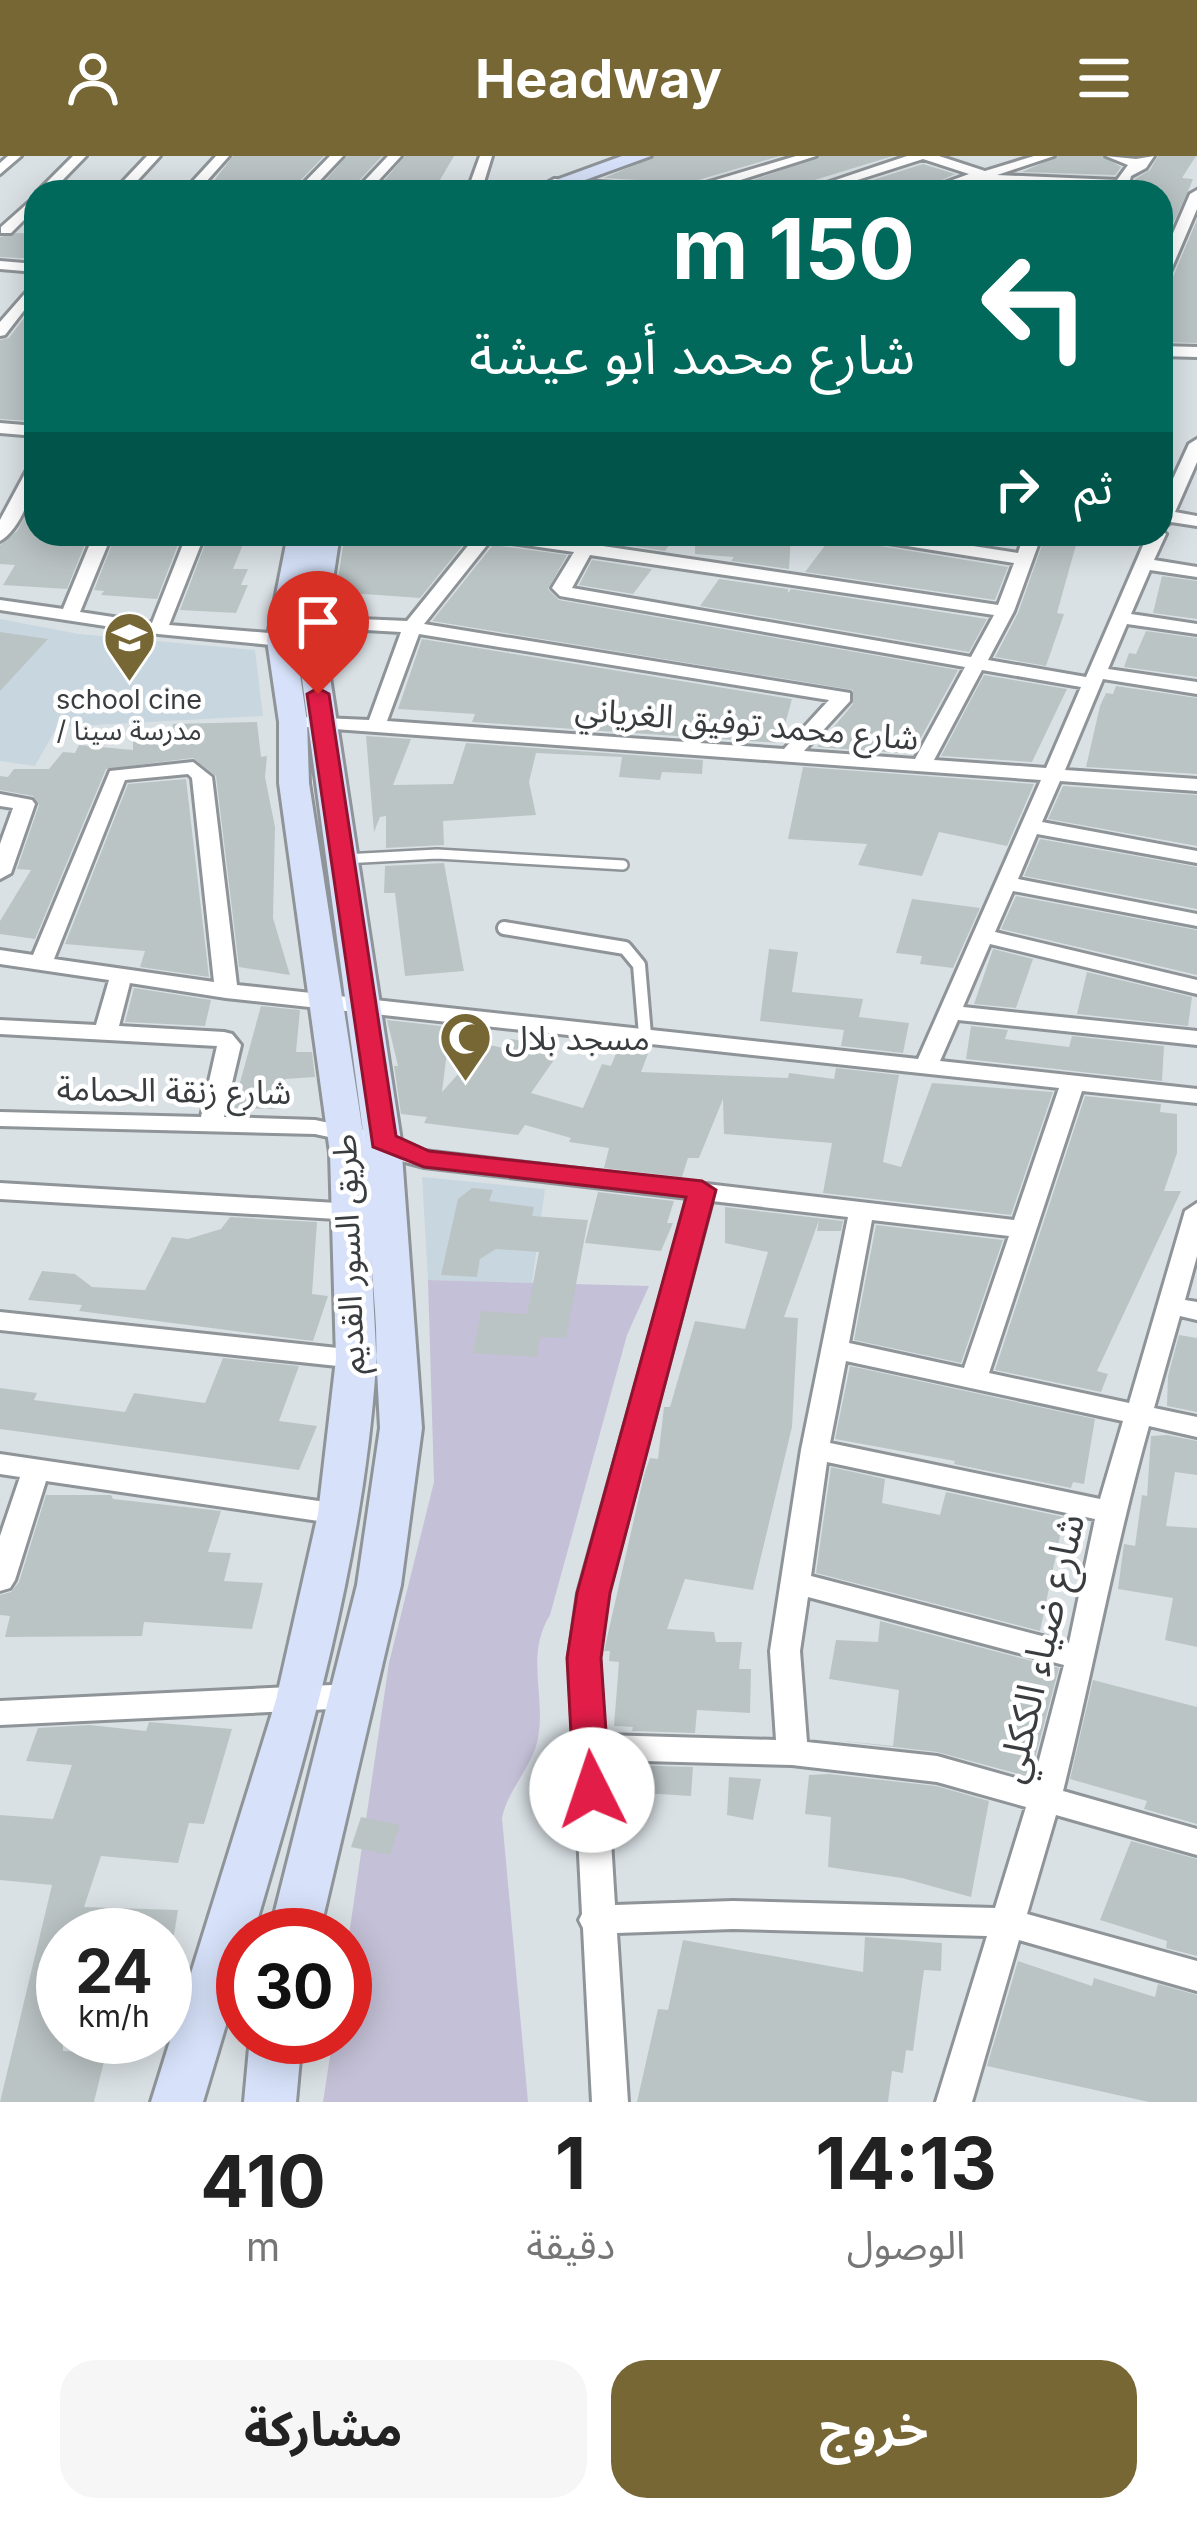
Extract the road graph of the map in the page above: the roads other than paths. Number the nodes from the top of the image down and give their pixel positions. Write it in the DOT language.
graph roads {
  1 [pos="15,156"];
  2 [pos="80,156"];
  3 [pos="154,156"];
  4 [pos="223,156"];
  5 [pos="337,156"];
  6 [pos="394,156"];
  7 [pos="608,156"];
  8 [pos="641,156"];
  9 [pos="810,156"];
  10 [pos="923,156"];
  11 [pos="1048,156"];
  12 [pos="1112,156"];
  13 [pos="1144,160"];
  14 [pos="0,170"];
  15 [pos="987,176"];
  16 [pos="970,178"];
  17 [pos="56,180"];
  18 [pos="131,180"];
  19 [pos="201,180"];
  20 [pos="314,180"];
  21 [pos="372,180"];
  22 [pos="541,180"];
  23 [pos="564,180"];
  24 [pos="731,180"];
  25 [pos="846,180"];
  26 [pos="964,180"];
  27 [pos="1000,180"];
  28 [pos="1197,194"];
  29 [pos="1173,239"];
  30 [pos="24,301"];
  31 [pos="0,332"];
  32 [pos="1197,444"];
  33 [pos="24,491"];
  34 [pos="1173,496"];
  35 [pos="0,536"];
  36 [pos="98,546"];
  37 [pos="191,546"];
  38 [pos="301,546"];
  39 [pos="323,546"];
  40 [pos="478,546"];
  41 [pos="586,546"];
  42 [pos="625,546"];
  43 [pos="941,546"];
  44 [pos="1029,546"];
  45 [pos="1151,546"];
  46 [pos="1025,559"];
  47 [pos="1144,564"];
  48 [pos="1197,572"];
  49 [pos="0,605"];
  50 [pos="1006,611"];
  51 [pos="69,616"];
  52 [pos="1124,618"];
  53 [pos="412,627"];
  54 [pos="158,629"];
  55 [pos="1197,629"];
  56 [pos="297,631"];
  57 [pos="974,664"];
  58 [pos="1097,679"];
  59 [pos="1197,688"];
  60 [pos="309,721"];
  61 [pos="376,723"];
  62 [pos="788,758"];
  63 [pos="920,767"];
  64 [pos="1048,778"];
  65 [pos="1197,785"];
  66 [pos="0,800"];
  67 [pos="1029,826"];
  68 [pos="1197,857"];
  69 [pos="343,859"];
  70 [pos="622,865"];
  71 [pos="0,873"];
  72 [pos="1005,884"];
  73 [pos="1197,920"];
  74 [pos="504,928"];
  75 [pos="984,936"];
  76 [pos="0,957"];
  77 [pos="40,964"];
  78 [pos="121,977"];
  79 [pos="1197,987"];
  80 [pos="226,991"];
  81 [pos="345,1002"];
  82 [pos="950,1012"];
  83 [pos="0,1027"];
  84 [pos="105,1035"];
  85 [pos="645,1035"];
  86 [pos="1197,1038"];
  87 [pos="926,1067"];
  88 [pos="1073,1081"];
  89 [pos="1196,1090"];
  90 [pos="0,1119"];
  91 [pos="212,1124"];
  92 [pos="364,1137"];
  93 [pos="702,1190"];
  94 [pos="0,1192"];
  95 [pos="862,1208"];
  96 [pos="1197,1211"];
  97 [pos="352,1212"];
  98 [pos="1022,1229"];
  99 [pos="1184,1309"];
  100 [pos="0,1321"];
  101 [pos="834,1349"];
  102 [pos="356,1359"];
  103 [pos="975,1376"];
  104 [pos="1140,1414"];
  105 [pos="1197,1427"];
  106 [pos="815,1450"];
  107 [pos="0,1464"];
  108 [pos="36,1470"];
  109 [pos="1111,1512"];
  110 [pos="340,1514"];
  111 [pos="0,1580"];
  112 [pos="796,1583"];
  113 [pos="1081,1658"];
  114 [pos="352,1696"];
  115 [pos="299,1700"];
  116 [pos="0,1713"];
  117 [pos="590,1747"];
  118 [pos="792,1753"];
  119 [pos="1045,1798"];
  120 [pos="1197,1842"];
  121 [pos="301,1908"];
  122 [pos="596,1920"];
  123 [pos="1010,1923"];
  124 [pos="1197,1976"];
  125 [pos="274,2064"];
  126 [pos="177,2102"];
  127 [pos="270,2102"];
  128 [pos="610,2102"];
  129 [pos="954,2102"];
  1 -- 14 [label="street"];
  2 -- 17 [label="street"];
  3 -- 18 [label="street"];
  4 -- 19 [label="street"];
  5 -- 20 [label="street"];
  6 -- 21 [label="street"];
  7 -- 22 [label="main road"];
  8 -- 23 [label="main road"];
  9 -- 24 [label="street"];
  10 -- 15 [label="street"];
  10 -- 25 [label="street"];
  11 -- 15 [label="street"];
  12 -- 13 [label="street"];
  15 -- 16 [label="street"];
  16 -- 26 [label="street"];
  16 -- 27 [label="street"];
  28 -- 29 [label="street"];
  30 -- 31 [label="street"];
  32 -- 34 [label="street"];
  33 -- 35 [label="street"];
  36 -- 51 [label="street"];
  37 -- 54 [label="street"];
  38 -- 56 [label="main road, طريق السور القديم"];
  39 -- 56 [label="main road, طريق السور القديم"];
  40 -- 53 [label="street"];
  41 -- 57 [label="street"];
  42 -- 50 [label="street"];
  43 -- 46 [label="street"];
  44 -- 46 [label="street"];
  45 -- 47 [label="street"];
  46 -- 50 [label="street"];
  47 -- 48 [label="street"];
  47 -- 52 [label="street"];
  49 -- 51 [label="street"];
  50 -- 57 [label="street"];
  51 -- 54 [label="street"];
  52 -- 55 [label="street"];
  52 -- 58 [label="street"];
  53 -- 56 [label="street"];
  53 -- 61 [label="street"];
  53 -- 62 [label="street"];
  54 -- 56 [label="street"];
  56 -- 60 [label="main road, طريق السور القديم"];
  57 -- 58 [label="street"];
  57 -- 63 [label="street"];
  58 -- 59 [label="street"];
  58 -- 64 [label="street"];
  60 -- 61 [label="street, شارع محمد توفيق الغرياني"];
  60 -- 69 [label="main road, طريق السور القديم"];
  60 -- 81 [label="main road, طريق السور القديم"];
  61 -- 62 [label="street, شارع محمد توفيق الغرياني"];
  62 -- 63 [label="street, شارع محمد توفيق الغرياني"];
  63 -- 64 [label="street, شارع محمد توفيق الغرياني"];
  64 -- 65 [label="street, شارع محمد توفيق الغرياني"];
  64 -- 67 [label="street"];
  66 -- 71 [label="street"];
  67 -- 68 [label="street"];
  67 -- 72 [label="street"];
  69 -- 70 [label="lane"];
  69 -- 81 [label="main road, طريق السور القديم"];
  72 -- 73 [label="street"];
  72 -- 75 [label="street"];
  74 -- 85 [label="lane"];
  75 -- 79 [label="street"];
  75 -- 82 [label="street"];
  76 -- 77 [label="street"];
  77 -- 78 [label="street"];
  77 -- 80 [label="street"];
  78 -- 80 [label="street"];
  78 -- 84 [label="street"];
  80 -- 81 [label="street"];
  81 -- 85 [label="street"];
  81 -- 92 [label="main road, طريق السور القديم"];
  82 -- 86 [label="street"];
  82 -- 87 [label="street"];
  83 -- 84 [label="street"];
  84 -- 91 [label="street"];
  85 -- 87 [label="street"];
  87 -- 88 [label="street"];
  88 -- 89 [label="street"];
  88 -- 98 [label="street"];
  90 -- 91 [label="street, شارع زنقة الحمامة"];
  91 -- 92 [label="street, شارع زنقة الحمامة"];
  92 -- 93 [label="street, شارع زنقة الحمامة"];
  92 -- 97 [label="main road, طريق السور القديم"];
  92 -- 114 [label="main road, طريق السور القديم"];
  93 -- 95 [label="street, شارع زنقة الحمامة"];
  93 -- 117 [label="street"];
  94 -- 97 [label="street"];
  95 -- 98 [label="street, شارع زنقة الحمامة"];
  95 -- 101 [label="street"];
  96 -- 99 [label="street, شارع ضياء الككلي"];
  97 -- 102 [label="main road, طريق السور القديم"];
  98 -- 103 [label="street"];
  99 -- 104 [label="street, شارع ضياء الككلي"];
  100 -- 102 [label="street"];
  101 -- 103 [label="street"];
  101 -- 106 [label="street"];
  102 -- 110 [label="main road, طريق السور القديم"];
  103 -- 104 [label="street"];
  104 -- 105 [label="street"];
  104 -- 109 [label="street, شارع ضياء الككلي"];
  106 -- 109 [label="street"];
  106 -- 112 [label="street"];
  107 -- 108 [label="street"];
  108 -- 110 [label="street"];
  108 -- 111 [label="street"];
  109 -- 113 [label="street, شارع ضياء الككلي"];
  110 -- 115 [label="main road, طريق السور القديم"];
  112 -- 113 [label="street"];
  112 -- 118 [label="street"];
  113 -- 119 [label="street, شارع ضياء الككلي"];
  114 -- 115 [label="street"];
  114 -- 121 [label="main road, طريق السور القديم"];
  115 -- 116 [label="street"];
  115 -- 126 [label="main road, طريق السور القديم"];
  117 -- 118 [label="street"];
  117 -- 122 [label="street"];
  118 -- 119 [label="street"];
  119 -- 120 [label="street"];
  119 -- 123 [label="street, شارع ضياء الككلي"];
  122 -- 123 [label="street"];
  122 -- 128 [label="street"];
  123 -- 124 [label="street"];
  123 -- 129 [label="street, شارع ضياء الككلي"];
  125 -- 127 [label="main road"];
}
